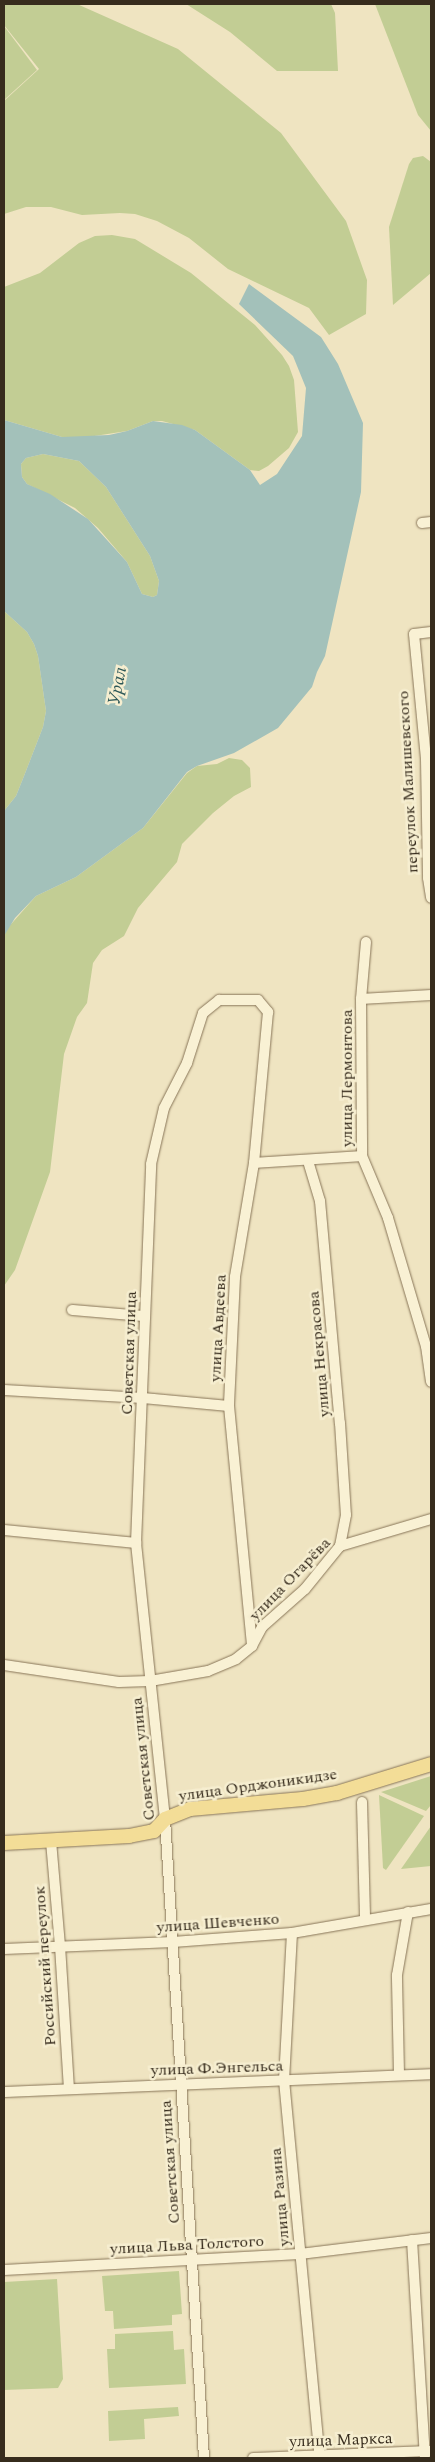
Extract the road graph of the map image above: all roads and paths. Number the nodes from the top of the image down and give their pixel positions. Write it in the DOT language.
graph roads {
  1 [pos="431,632"];
  2 [pos="429,759"];
  3 [pos="430,878"];
  4 [pos="431,898"];
  5 [pos="366,942"];
  6 [pos="431,995"];
  7 [pos="362,999"];
  8 [pos="268,1012"];
  9 [pos="362,1156"];
  10 [pos="308,1161"];
  11 [pos="254,1163"];
  12 [pos="72,1310"];
  13 [pos="144,1316"];
  14 [pos="431,1382"];
  15 [pos="4,1390"];
  16 [pos="143,1398"];
  17 [pos="230,1406"];
  18 [pos="431,1519"];
  19 [pos="4,1530"];
  20 [pos="136,1543"];
  21 [pos="340,1546"];
  22 [pos="252,1646"];
  23 [pos="4,1665"];
  24 [pos="150,1682"];
  25 [pos="431,1764"];
  26 [pos="362,1802"];
  27 [pos="165,1819"];
  28 [pos="51,1841"];
  29 [pos="4,1842"];
  30 [pos="431,1909"];
  31 [pos="408,1912"];
  32 [pos="365,1919"];
  33 [pos="292,1933"];
  34 [pos="173,1942"];
  35 [pos="60,1946"];
  36 [pos="4,1949"];
  37 [pos="398,2074"];
  38 [pos="431,2074"];
  39 [pos="284,2080"];
  40 [pos="180,2084"];
  41 [pos="68,2088"];
  42 [pos="4,2092"];
  43 [pos="431,2238"];
  44 [pos="412,2240"];
  45 [pos="300,2254"];
  46 [pos="191,2260"];
  47 [pos="4,2270"];
  48 [pos="427,2454"];
  49 [pos="320,2457"];
  50 [pos="204,2458"];
  51 [pos="253,2458"];
  1 -- 2 [label="street, переулок Малишевского"];
  2 -- 3 [label="street, переулок Малишевского"];
  3 -- 4 [label="street, переулок Малишевского"];
  5 -- 7 [label="street, улица Лермонтова"];
  6 -- 7 [label="street"];
  7 -- 9 [label="street, улица Лермонтова"];
  8 -- 11 [label="street, улица Авдеева"];
  8 -- 13 [label="street, Советская улица"];
  9 -- 10 [label="street"];
  9 -- 14 [label="street, улица Лермонтова"];
  10 -- 11 [label="street"];
  10 -- 21 [label="street, улица Некрасова"];
  11 -- 17 [label="street, улица Авдеева"];
  12 -- 13 [label="street"];
  13 -- 16 [label="street, Советская улица"];
  15 -- 16 [label="street"];
  16 -- 17 [label="street"];
  16 -- 20 [label="street, Советская улица"];
  17 -- 22 [label="street, улица Авдеева"];
  18 -- 21 [label="street, улица Огарёва"];
  19 -- 20 [label="street"];
  20 -- 24 [label="street, Советская улица"];
  21 -- 22 [label="street, улица Огарёва"];
  22 -- 24 [label="street, улица Огарёва"];
  23 -- 24 [label="street, улица Огарёва"];
  24 -- 27 [label="street, Советская улица"];
  25 -- 27 [label="main road, улица Орджоникидзе"];
  26 -- 32 [label="street"];
  27 -- 28 [label="main road, улица Орджоникидзе"];
  27 -- 34 [label="street, Советская улица"];
  28 -- 29 [label="main road, улица Орджоникидзе"];
  28 -- 35 [label="street, Российский переулок"];
  30 -- 31 [label="street, улица Шевченко"];
  31 -- 32 [label="street, улица Шевченко"];
  31 -- 37 [label="street"];
  32 -- 33 [label="street, улица Шевченко"];
  33 -- 34 [label="street, улица Шевченко"];
  33 -- 39 [label="street, улица Разина"];
  34 -- 35 [label="street, улица Шевченко"];
  34 -- 40 [label="street, Советская улица"];
  35 -- 36 [label="street, улица Шевченко"];
  35 -- 41 [label="street, Российский переулок"];
  37 -- 38 [label="street, улица Ф.Энгельса"];
  37 -- 39 [label="street, улица Ф.Энгельса"];
  39 -- 40 [label="street, улица Ф.Энгельса"];
  39 -- 45 [label="street, улица Разина"];
  40 -- 41 [label="street, улица Ф.Энгельса"];
  40 -- 46 [label="street, Советская улица"];
  41 -- 42 [label="street, улица Ф.Энгельса"];
  43 -- 44 [label="street, улица Льва Толстого"];
  44 -- 45 [label="street, улица Льва Толстого"];
  44 -- 48 [label="street"];
  45 -- 46 [label="street, улица Льва Толстого"];
  45 -- 49 [label="street, улица Разина"];
  46 -- 47 [label="street, улица Льва Толстого"];
  46 -- 50 [label="street, Советская улица"];
  48 -- 49 [label="street, улица Маркса"];
  49 -- 51 [label="street, улица Маркса"];
}
